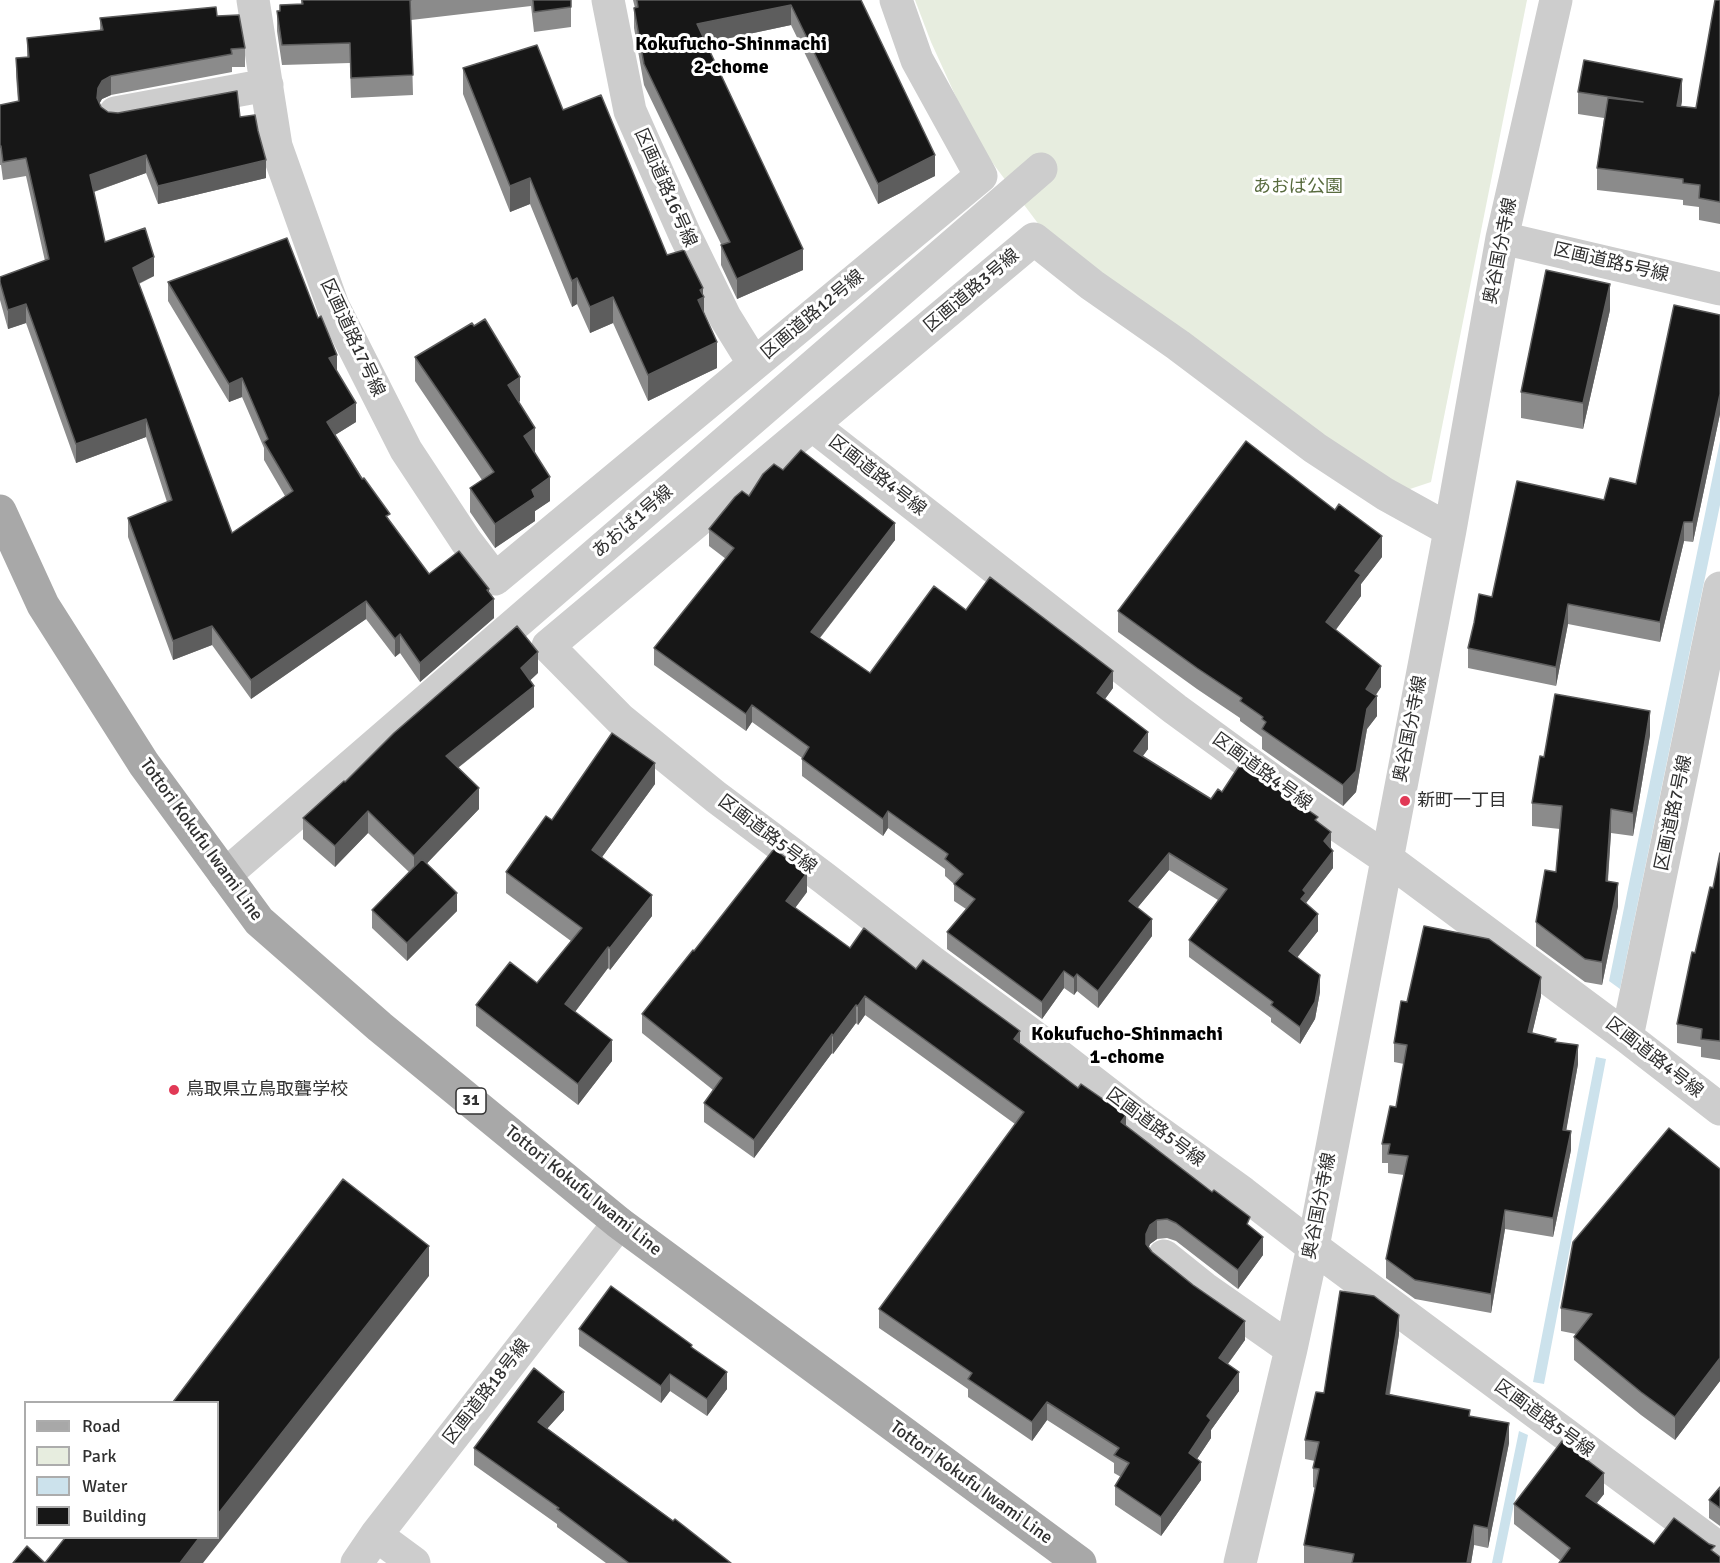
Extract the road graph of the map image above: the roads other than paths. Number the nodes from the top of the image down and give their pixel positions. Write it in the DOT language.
graph roads {
  1 [pos="253,0"];
  2 [pos="608,0"];
  3 [pos="896,0"];
  4 [pos="1556,0"];
  5 [pos="267,85"];
  6 [pos="115,112"];
  7 [pos="1041,169"];
  8 [pos="1502,238"];
  9 [pos="1720,289"];
  10 [pos="754,364"];
  11 [pos="812,425"];
  12 [pos="0,511"];
  13 [pos="1450,530"];
  14 [pos="495,579"];
  15 [pos="1720,588"];
  16 [pos="548,646"];
  17 [pos="1386,858"];
  18 [pos="225,874"];
  19 [pos="1627,1037"];
  20 [pos="1720,1109"];
  21 [pos="619,1223"];
  22 [pos="1312,1247"];
  23 [pos="1164,1256"];
  24 [pos="1291,1348"];
  25 [pos="376,1535"];
  26 [pos="1720,1549"];
  27 [pos="357,1563"];
  28 [pos="414,1563"];
  29 [pos="1080,1563"];
  30 [pos="1240,1563"];
  1 -- 5 [label="street, 区画道路17号線"];
  2 -- 10 [label="street, 区画道路16号線"];
  3 -- 10 [label="street, 区画道路12号線"];
  4 -- 8 [label="street, 奥谷国分寺線"];
  5 -- 6 [label="street"];
  5 -- 14 [label="street, 区画道路17号線"];
  7 -- 18 [label="street, あおば1号線"];
  8 -- 9 [label="street, 区画道路5号線"];
  8 -- 13 [label="street, 奥谷国分寺線"];
  10 -- 14 [label="street, 区画道路12号線"];
  11 -- 13 [label="street, 区画道路3号線"];
  11 -- 16 [label="street, 区画道路3号線"];
  11 -- 17 [label="street, 区画道路4号線"];
  12 -- 18 [label="main road, Tottori Kokufu Iwami Line / 31"];
  13 -- 17 [label="street, 奥谷国分寺線"];
  15 -- 19 [label="street, 区画道路7号線"];
  16 -- 22 [label="street, 区画道路5号線"];
  17 -- 19 [label="street, 区画道路4号線"];
  17 -- 22 [label="street, 奥谷国分寺線"];
  18 -- 21 [label="main road, Tottori Kokufu Iwami Line / 31"];
  19 -- 20 [label="street, 区画道路4号線"];
  21 -- 25 [label="street, 区画道路18号線"];
  21 -- 29 [label="main road, Tottori Kokufu Iwami Line / 31"];
  22 -- 24 [label="street, 奥谷国分寺線"];
  22 -- 26 [label="street, 区画道路5号線"];
  23 -- 24 [label="street"];
  24 -- 30 [label="street, 奥谷国分寺線"];
  25 -- 27 [label="street, 区画道路18号線"];
  25 -- 28 [label="street"];
}
